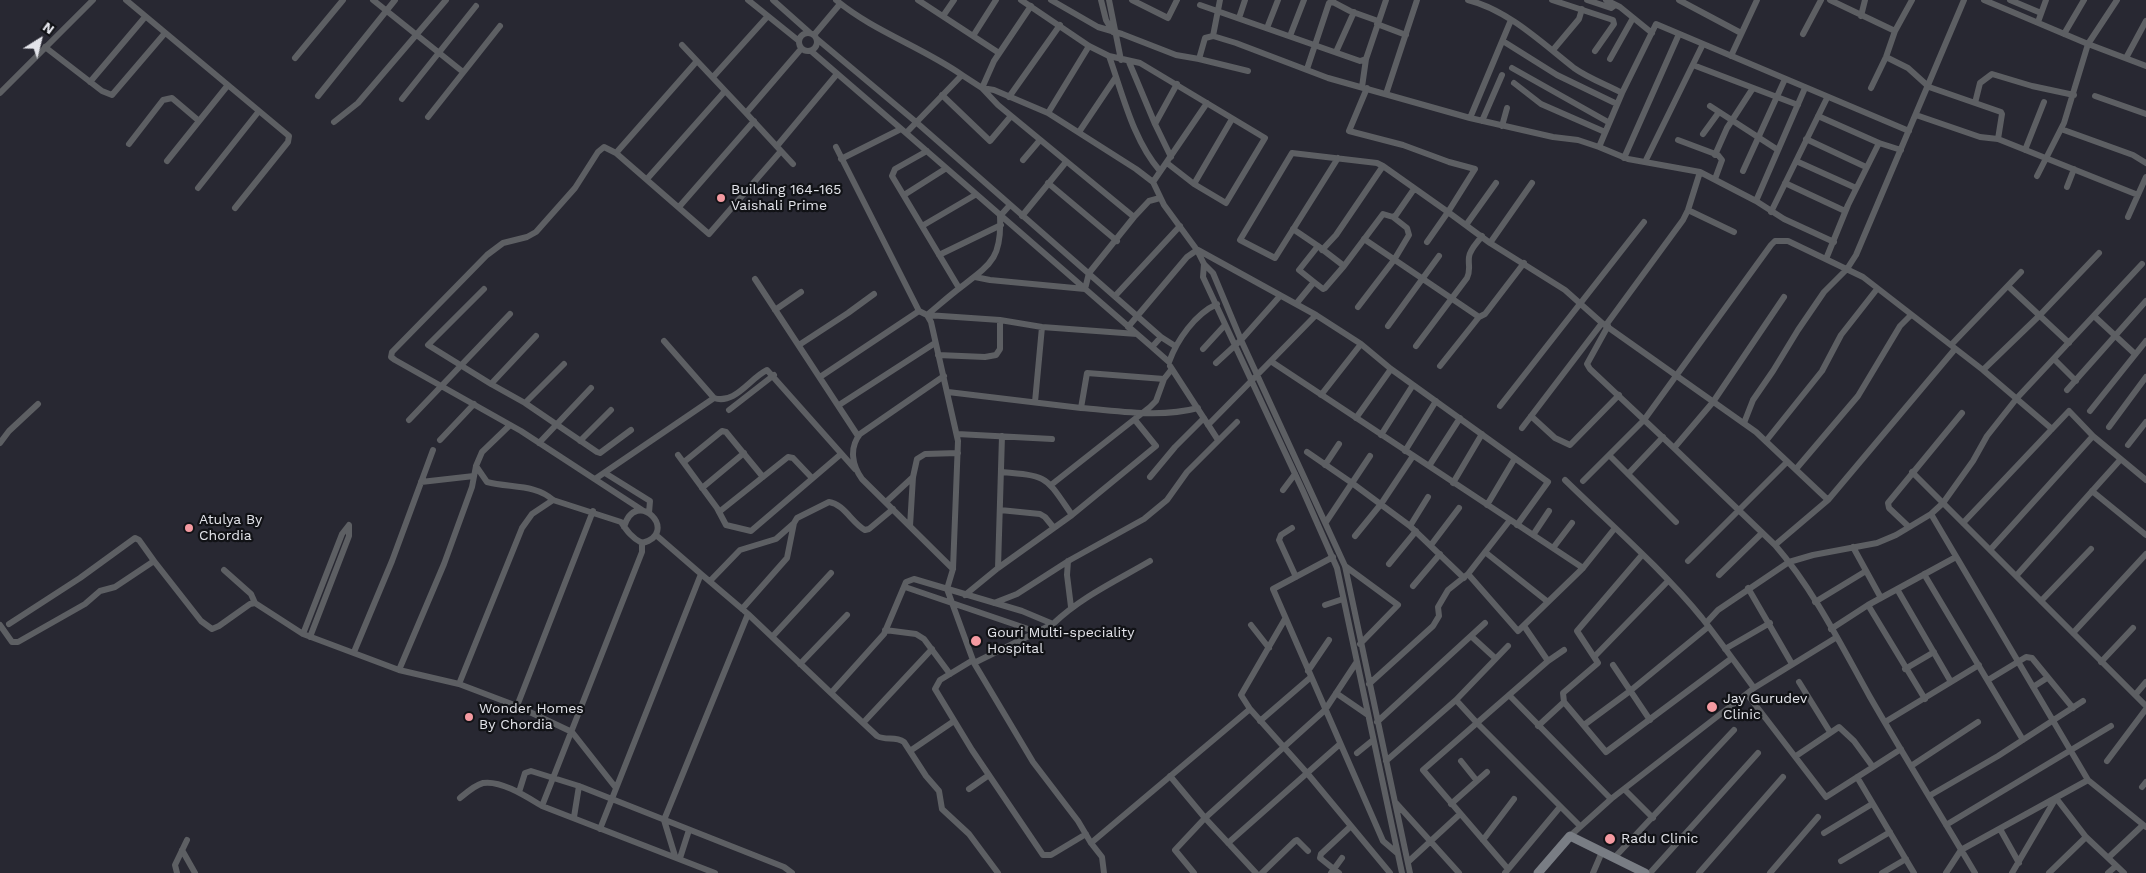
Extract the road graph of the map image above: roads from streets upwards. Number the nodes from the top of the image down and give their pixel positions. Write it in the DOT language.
graph roads {
  1 [pos="93,0"];
  2 [pos="126,0"];
  3 [pos="343,0"];
  4 [pos="374,0"];
  5 [pos="395,0"];
  6 [pos="446,0"];
  7 [pos="748,0"];
  8 [pos="772,0"];
  9 [pos="918,0"];
  10 [pos="954,0"];
  11 [pos="996,0"];
  12 [pos="1020,0"];
  13 [pos="1051,0"];
  14 [pos="1101,0"];
  15 [pos="1109,0"];
  16 [pos="1177,0"];
  17 [pos="1220,0"];
  18 [pos="1245,0"];
  19 [pos="1278,0"];
  20 [pos="1304,0"];
  21 [pos="1386,0"];
  22 [pos="1417,0"];
  23 [pos="1468,0"];
  24 [pos="1552,0"];
  25 [pos="1586,0"];
  26 [pos="1606,0"];
  27 [pos="1625,0"];
  28 [pos="1679,0"];
  29 [pos="1757,0"];
  30 [pos="1822,0"];
  31 [pos="1830,0"];
  32 [pos="1865,0"];
  33 [pos="1912,0"];
  34 [pos="1964,0"];
  35 [pos="1984,0"];
  36 [pos="2010,0"];
  37 [pos="2046,0"];
  38 [pos="2084,0"];
  39 [pos="2118,0"];
  40 [pos="1136,1"];
  41 [pos="1331,1"];
  42 [pos="1479,1"];
  43 [pos="838,2"];
  44 [pos="1200,5"];
  45 [pos="476,6"];
  46 [pos="1031,6"];
  47 [pos="1618,6"];
  48 [pos="1582,9"];
  49 [pos="387,10"];
  50 [pos="1217,12"];
  51 [pos="1354,12"];
  52 [pos="2041,13"];
  53 [pos="145,16"];
  54 [pos="767,16"];
  55 [pos="943,16"];
  56 [pos="1861,16"];
  57 [pos="1239,18"];
  58 [pos="1633,18"];
  59 [pos="1511,20"];
  60 [pos="2146,21"];
  61 [pos="1377,22"];
  62 [pos="2038,22"];
  63 [pos="1060,25"];
  64 [pos="500,26"];
  65 [pos="1267,28"];
  66 [pos="1895,31"];
  67 [pos="1114,32"];
  68 [pos="1652,32"];
  69 [pos="165,33"];
  70 [pos="1741,33"];
  71 [pos="1679,34"];
  72 [pos="1803,34"];
  73 [pos="2064,34"];
  74 [pos="418,35"];
  75 [pos="1406,35"];
  76 [pos="813,36"];
  77 [pos="973,36"];
  78 [pos="1213,36"];
  79 [pos="1290,36"];
  80 [pos="799,41"];
  81 [pos="1506,43"];
  82 [pos="1703,44"];
  83 [pos="2088,44"];
  84 [pos="682,45"];
  85 [pos="1314,45"];
  86 [pos="1089,46"];
  87 [pos="45,47"];
  88 [pos="801,49"];
  89 [pos="1553,50"];
  90 [pos="1595,50"];
  91 [pos="811,51"];
  92 [pos="439,52"];
  93 [pos="1336,52"];
  94 [pos="999,53"];
  95 [pos="1109,56"];
  96 [pos="1731,56"];
  97 [pos="1886,57"];
  98 [pos="295,58"];
  99 [pos="2126,58"];
  100 [pos="1199,59"];
  101 [pos="1366,59"];
  102 [pos="1610,59"];
  103 [pos="1122,60"];
  104 [pos="697,61"];
  105 [pos="1129,62"];
  106 [pos="1693,65"];
  107 [pos="2146,66"];
  108 [pos="1512,68"];
  109 [pos="1306,69"];
  110 [pos="1248,71"];
  111 [pos="463,72"];
  112 [pos="838,74"];
  113 [pos="962,75"];
  114 [pos="1502,75"];
  115 [pos="713,77"];
  116 [pos="1116,77"];
  117 [pos="1784,79"];
  118 [pos="90,82"];
  119 [pos="1514,83"];
  120 [pos="1177,84"];
  121 [pos="228,85"];
  122 [pos="1928,87"];
  123 [pos="982,88"];
  124 [pos="1364,88"];
  125 [pos="1753,88"];
  126 [pos="1805,88"];
  127 [pos="1871,88"];
  128 [pos="725,91"];
  129 [pos="0,93"];
  130 [pos="1622,93"];
  131 [pos="1386,94"];
  132 [pos="942,95"];
  133 [pos="2074,95"];
  134 [pos="318,96"];
  135 [pos="2095,96"];
  136 [pos="1009,97"];
  137 [pos="1776,97"];
  138 [pos="1828,98"];
  139 [pos="402,99"];
  140 [pos="2044,102"];
  141 [pos="1207,103"];
  142 [pos="1975,103"];
  143 [pos="1617,104"];
  144 [pos="1798,105"];
  145 [pos="1710,106"];
  146 [pos="1506,108"];
  147 [pos="259,111"];
  148 [pos="1719,112"];
  149 [pos="746,113"];
  150 [pos="1048,113"];
  151 [pos="2146,114"];
  152 [pos="1916,115"];
  153 [pos="1011,116"];
  154 [pos="1818,116"];
  155 [pos="428,117"];
  156 [pos="1470,118"];
  157 [pos="1232,119"];
  158 [pos="1732,120"];
  159 [pos="200,121"];
  160 [pos="754,121"];
  161 [pos="1482,121"];
  162 [pos="334,122"];
  163 [pos="916,122"];
  164 [pos="1608,122"];
  165 [pos="1154,124"];
  166 [pos="1502,126"];
  167 [pos="2061,129"];
  168 [pos="903,131"];
  169 [pos="1079,132"];
  170 [pos="1605,132"];
  171 [pos="1909,132"];
  172 [pos="1703,134"];
  173 [pos="1758,137"];
  174 [pos="1806,139"];
  175 [pos="1998,139"];
  176 [pos="1040,140"];
  177 [pos="1678,140"];
  178 [pos="1879,143"];
  179 [pos="128,144"];
  180 [pos="836,147"];
  181 [pos="1599,147"];
  182 [pos="779,148"];
  183 [pos="1778,150"];
  184 [pos="1902,150"];
  185 [pos="2025,150"];
  186 [pos="927,152"];
  187 [pos="616,153"];
  188 [pos="1715,154"];
  189 [pos="1338,158"];
  190 [pos="1624,158"];
  191 [pos="2047,158"];
  192 [pos="842,159"];
  193 [pos="1023,160"];
  194 [pos="1169,160"];
  195 [pos="167,161"];
  196 [pos="1796,161"];
  197 [pos="1066,162"];
  198 [pos="1645,162"];
  199 [pos="2146,163"];
  200 [pos="793,164"];
  201 [pos="1383,166"];
  202 [pos="1866,167"];
  203 [pos="946,169"];
  204 [pos="2074,169"];
  205 [pos="1743,171"];
  206 [pos="1160,172"];
  207 [pos="1700,172"];
  208 [pos="2037,176"];
  209 [pos="2146,177"];
  210 [pos="647,179"];
  211 [pos="1715,179"];
  212 [pos="1153,182"];
  213 [pos="1048,183"];
  214 [pos="1496,183"];
  215 [pos="1785,183"];
  216 [pos="1194,184"];
  217 [pos="1532,184"];
  218 [pos="2067,187"];
  219 [pos="198,188"];
  220 [pos="1856,188"];
  221 [pos="1414,189"];
  222 [pos="904,195"];
  223 [pos="975,195"];
  224 [pos="2138,195"];
  225 [pos="1160,198"];
  226 [pos="1756,201"];
  227 [pos="1010,205"];
  228 [pos="679,207"];
  229 [pos="235,208"];
  230 [pos="1688,210"];
  231 [pos="1448,212"];
  232 [pos="1771,212"];
  233 [pos="1845,212"];
  234 [pos="1000,216"];
  235 [pos="1022,216"];
  236 [pos="1134,217"];
  237 [pos="1393,217"];
  238 [pos="2128,217"];
  239 [pos="1644,222"];
  240 [pos="1466,225"];
  241 [pos="922,226"];
  242 [pos="1000,226"];
  243 [pos="1180,226"];
  244 [pos="1293,229"];
  245 [pos="1734,232"];
  246 [pos="1482,236"];
  247 [pos="1364,239"];
  248 [pos="1117,241"];
  249 [pos="1428,242"];
  250 [pos="1834,242"];
  251 [pos="1490,243"];
  252 [pos="1320,248"];
  253 [pos="1197,250"];
  254 [pos="2099,253"];
  255 [pos="939,255"];
  256 [pos="1439,256"];
  257 [pos="1826,259"];
  258 [pos="1394,260"];
  259 [pos="1524,263"];
  260 [pos="1204,264"];
  261 [pos="2142,264"];
  262 [pos="1344,266"];
  263 [pos="1846,269"];
  264 [pos="2021,272"];
  265 [pos="1089,273"];
  266 [pos="975,277"];
  267 [pos="755,279"];
  268 [pos="1422,279"];
  269 [pos="1314,282"];
  270 [pos="2008,286"];
  271 [pos="959,288"];
  272 [pos="484,289"];
  273 [pos="1085,289"];
  274 [pos="1877,289"];
  275 [pos="801,292"];
  276 [pos="874,294"];
  277 [pos="1116,296"];
  278 [pos="1280,296"];
  279 [pos="1784,297"];
  280 [pos="1451,299"];
  281 [pos="2146,301"];
  282 [pos="1225,302"];
  283 [pos="1215,304"];
  284 [pos="1296,304"];
  285 [pos="1580,305"];
  286 [pos="1358,307"];
  287 [pos="775,310"];
  288 [pos="919,311"];
  289 [pos="510,314"];
  290 [pos="927,315"];
  291 [pos="1316,315"];
  292 [pos="1911,315"];
  293 [pos="1138,316"];
  294 [pos="2039,316"];
  295 [pos="2094,316"];
  296 [pos="1479,317"];
  297 [pos="1000,320"];
  298 [pos="1225,325"];
  299 [pos="1605,325"];
  300 [pos="1388,326"];
  301 [pos="1042,327"];
  302 [pos="1128,327"];
  303 [pos="1137,334"];
  304 [pos="2115,335"];
  305 [pos="536,336"];
  306 [pos="1161,337"];
  307 [pos="1241,340"];
  308 [pos="664,341"];
  309 [pos="935,342"];
  310 [pos="2069,343"];
  311 [pos="1361,344"];
  312 [pos="2145,344"];
  313 [pos="799,345"];
  314 [pos="1234,345"];
  315 [pos="1175,346"];
  316 [pos="1416,346"];
  317 [pos="1152,347"];
  318 [pos="1953,347"];
  319 [pos="1203,349"];
  320 [pos="2136,354"];
  321 [pos="938,355"];
  322 [pos="1574,358"];
  323 [pos="2054,359"];
  324 [pos="1169,362"];
  325 [pos="1272,362"];
  326 [pos="1216,363"];
  327 [pos="564,364"];
  328 [pos="460,366"];
  329 [pos="1440,366"];
  330 [pos="1391,368"];
  331 [pos="1171,370"];
  332 [pos="1590,370"];
  333 [pos="1983,370"];
  334 [pos="774,375"];
  335 [pos="1678,375"];
  336 [pos="944,376"];
  337 [pos="1258,376"];
  338 [pos="820,377"];
  339 [pos="2146,377"];
  340 [pos="1164,378"];
  341 [pos="2076,381"];
  342 [pos="1252,382"];
  343 [pos="491,384"];
  344 [pos="1413,384"];
  345 [pos="441,385"];
  346 [pos="591,388"];
  347 [pos="2067,390"];
  348 [pos="948,392"];
  349 [pos="1321,394"];
  350 [pos="1619,395"];
  351 [pos="714,398"];
  352 [pos="2017,398"];
  353 [pos="1436,401"];
  354 [pos="1035,402"];
  355 [pos="1713,402"];
  356 [pos="525,403"];
  357 [pos="38,404"];
  358 [pos="474,404"];
  359 [pos="839,405"];
  360 [pos="1500,406"];
  361 [pos="1081,408"];
  362 [pos="1198,408"];
  363 [pos="611,410"];
  364 [pos="729,410"];
  365 [pos="2090,411"];
  366 [pos="1143,413"];
  367 [pos="1962,413"];
  368 [pos="1531,416"];
  369 [pos="1204,418"];
  370 [pos="1356,418"];
  371 [pos="1460,418"];
  372 [pos="409,420"];
  373 [pos="1135,420"];
  374 [pos="1644,420"];
  375 [pos="1237,422"];
  376 [pos="2146,422"];
  377 [pos="1744,423"];
  378 [pos="556,424"];
  379 [pos="510,425"];
  380 [pos="1208,426"];
  381 [pos="2110,427"];
  382 [pos="1522,428"];
  383 [pos="2052,429"];
  384 [pos="631,430"];
  385 [pos="957,434"];
  386 [pos="1482,434"];
  387 [pos="1381,435"];
  388 [pos="858,436"];
  389 [pos="1002,436"];
  390 [pos="2094,436"];
  391 [pos="1663,437"];
  392 [pos="1052,439"];
  393 [pos="440,440"];
  394 [pos="1218,440"];
  395 [pos="580,441"];
  396 [pos="1766,441"];
  397 [pos="0,443"];
  398 [pos="539,443"];
  399 [pos="1339,444"];
  400 [pos="2128,445"];
  401 [pos="1674,448"];
  402 [pos="433,450"];
  403 [pos="1406,451"];
  404 [pos="1307,452"];
  405 [pos="744,453"];
  406 [pos="958,453"];
  407 [pos="841,454"];
  408 [pos="678,455"];
  409 [pos="1370,456"];
  410 [pos="1413,456"];
  411 [pos="1609,456"];
  412 [pos="1515,458"];
  413 [pos="2120,460"];
  414 [pos="684,462"];
  415 [pos="1787,462"];
  416 [pos="1325,464"];
  417 [pos="476,466"];
  418 [pos="1429,466"];
  419 [pos="856,469"];
  420 [pos="1796,469"];
  421 [pos="1001,472"];
  422 [pos="1912,472"];
  423 [pos="605,473"];
  424 [pos="1295,474"];
  425 [pos="1628,474"];
  426 [pos="474,476"];
  427 [pos="764,477"];
  428 [pos="912,477"];
  429 [pos="1150,477"];
  430 [pos="812,478"];
  431 [pos="594,479"];
  432 [pos="1565,480"];
  433 [pos="2146,480"];
  434 [pos="1583,481"];
  435 [pos="421,482"];
  436 [pos="1352,483"];
  437 [pos="1454,483"];
  438 [pos="1051,484"];
  439 [pos="702,488"];
  440 [pos="1282,490"];
  441 [pos="2092,491"];
  442 [pos="1428,497"];
  443 [pos="553,500"];
  444 [pos="1828,500"];
  445 [pos="886,502"];
  446 [pos="1943,503"];
  447 [pos="1381,504"];
  448 [pos="1487,505"];
  449 [pos="1459,508"];
  450 [pos="894,509"];
  451 [pos="1000,510"];
  452 [pos="1549,510"];
  453 [pos="1738,510"];
  454 [pos="593,511"];
  455 [pos="646,512"];
  456 [pos="719,512"];
  457 [pos="1931,514"];
  458 [pos="1072,515"];
  459 [pos="1510,520"];
  460 [pos="1326,522"];
  461 [pos="1572,522"];
  462 [pos="1676,522"];
  463 [pos="794,523"];
  464 [pos="1963,523"];
  465 [pos="1517,525"];
  466 [pos="910,526"];
  467 [pos="1410,526"];
  468 [pos="624,527"];
  469 [pos="1909,527"];
  470 [pos="1054,528"];
  471 [pos="1292,528"];
  472 [pos="1616,528"];
  473 [pos="1416,531"];
  474 [pos="1762,533"];
  475 [pos="656,535"];
  476 [pos="1533,535"];
  477 [pos="2146,535"];
  478 [pos="1354,536"];
  479 [pos="642,543"];
  480 [pos="1431,545"];
  481 [pos="1775,545"];
  482 [pos="1853,547"];
  483 [pos="1553,548"];
  484 [pos="2091,549"];
  485 [pos="1990,550"];
  486 [pos="1485,552"];
  487 [pos="1440,554"];
  488 [pos="2146,554"];
  489 [pos="1642,555"];
  490 [pos="1333,557"];
  491 [pos="1956,557"];
  492 [pos="154,561"];
  493 [pos="1068,561"];
  494 [pos="1688,561"];
  495 [pos="1150,562"];
  496 [pos="1789,562"];
  497 [pos="1389,564"];
  498 [pos="1345,566"];
  499 [pos="998,568"];
  500 [pos="1583,568"];
  501 [pos="953,569"];
  502 [pos="224,570"];
  503 [pos="1866,571"];
  504 [pos="831,573"];
  505 [pos="701,574"];
  506 [pos="1924,574"];
  507 [pos="1719,575"];
  508 [pos="1466,576"];
  509 [pos="2016,576"];
  510 [pos="1296,577"];
  511 [pos="1668,581"];
  512 [pos="710,582"];
  513 [pos="904,586"];
  514 [pos="1413,586"];
  515 [pos="1748,588"];
  516 [pos="947,589"];
  517 [pos="1897,589"];
  518 [pos="965,595"];
  519 [pos="1881,598"];
  520 [pos="1343,599"];
  521 [pos="2041,601"];
  522 [pos="255,602"];
  523 [pos="1548,602"];
  524 [pos="1815,602"];
  525 [pos="953,603"];
  526 [pos="994,603"];
  527 [pos="1868,605"];
  528 [pos="1325,606"];
  529 [pos="1071,607"];
  530 [pos="742,609"];
  531 [pos="748,614"];
  532 [pos="847,615"];
  533 [pos="1285,620"];
  534 [pos="1485,622"];
  535 [pos="1770,623"];
  536 [pos="9,624"];
  537 [pos="1053,624"];
  538 [pos="1251,625"];
  539 [pos="1707,625"];
  540 [pos="0,626"];
  541 [pos="1524,626"];
  542 [pos="2133,628"];
  543 [pos="1831,629"];
  544 [pos="885,630"];
  545 [pos="1037,632"];
  546 [pos="2073,633"];
  547 [pos="307,636"];
  548 [pos="1471,636"];
  549 [pos="772,637"];
  550 [pos="1837,637"];
  551 [pos="1329,640"];
  552 [pos="1360,644"];
  553 [pos="1508,646"];
  554 [pos="1269,648"];
  555 [pos="932,649"];
  556 [pos="1725,649"];
  557 [pos="1564,650"];
  558 [pos="354,652"];
  559 [pos="1934,652"];
  560 [pos="1596,656"];
  561 [pos="1495,658"];
  562 [pos="1732,658"];
  563 [pos="1548,661"];
  564 [pos="974,662"];
  565 [pos="2018,662"];
  566 [pos="2102,662"];
  567 [pos="1356,663"];
  568 [pos="800,664"];
  569 [pos="1792,664"];
  570 [pos="1613,665"];
  571 [pos="1979,665"];
  572 [pos="1906,669"];
  573 [pos="399,670"];
  574 [pos="950,674"];
  575 [pos="1309,674"];
  576 [pos="2048,678"];
  577 [pos="1988,680"];
  578 [pos="1799,682"];
  579 [pos="1951,682"];
  580 [pos="2146,682"];
  581 [pos="459,684"];
  582 [pos="1369,684"];
  583 [pos="2033,687"];
  584 [pos="1754,688"];
  585 [pos="1630,691"];
  586 [pos="831,693"];
  587 [pos="1336,694"];
  588 [pos="1747,694"];
  589 [pos="1509,695"];
  590 [pos="2135,695"];
  591 [pos="1924,699"];
  592 [pos="1456,700"];
  593 [pos="2083,701"];
  594 [pos="1564,702"];
  595 [pos="518,706"];
  596 [pos="2073,708"];
  597 [pos="2146,708"];
  598 [pos="1250,709"];
  599 [pos="1325,710"];
  600 [pos="1368,715"];
  601 [pos="1650,720"];
  602 [pos="954,721"];
  603 [pos="1260,721"];
  604 [pos="1377,722"];
  605 [pos="1885,722"];
  606 [pos="1978,722"];
  607 [pos="2053,722"];
  608 [pos="863,723"];
  609 [pos="1477,723"];
  610 [pos="1584,725"];
  611 [pos="1538,726"];
  612 [pos="2111,726"];
  613 [pos="1734,730"];
  614 [pos="572,732"];
  615 [pos="1830,732"];
  616 [pos="1373,740"];
  617 [pos="2023,740"];
  618 [pos="1340,744"];
  619 [pos="1284,748"];
  620 [pos="1901,749"];
  621 [pos="2070,749"];
  622 [pos="910,751"];
  623 [pos="1357,753"];
  624 [pos="1758,753"];
  625 [pos="1796,756"];
  626 [pos="1386,761"];
  627 [pos="2107,761"];
  628 [pos="1461,762"];
  629 [pos="1911,766"];
  630 [pos="1873,767"];
  631 [pos="1487,772"];
  632 [pos="1307,773"];
  633 [pos="989,775"];
  634 [pos="1170,776"];
  635 [pos="1783,777"];
  636 [pos="1857,777"];
  637 [pos="553,778"];
  638 [pos="2088,780"];
  639 [pos="1477,781"];
  640 [pos="579,786"];
  641 [pos="616,788"];
  642 [pos="969,789"];
  643 [pos="1624,789"];
  644 [pos="519,792"];
  645 [pos="1929,796"];
  646 [pos="460,798"];
  647 [pos="2056,798"];
  648 [pos="611,799"];
  649 [pos="1514,799"];
  650 [pos="1611,800"];
  651 [pos="1395,802"];
  652 [pos="1452,804"];
  653 [pos="1872,804"];
  654 [pos="542,806"];
  655 [pos="1560,807"];
  656 [pos="1460,814"];
  657 [pos="574,818"];
  658 [pos="1205,818"];
  659 [pos="1653,818"];
  660 [pos="1818,818"];
  661 [pos="664,820"];
  662 [pos="1946,825"];
  663 [pos="1351,826"];
  664 [pos="1580,826"];
  665 [pos="2145,826"];
  666 [pos="600,829"];
  667 [pos="2000,829"];
  668 [pos="689,830"];
  669 [pos="1890,832"];
  670 [pos="1824,833"];
  671 [pos="1086,834"];
  672 [pos="1570,836"];
  673 [pos="2086,837"];
  674 [pos="187,840"];
  675 [pos="1483,840"];
  676 [pos="1430,842"];
  677 [pos="1091,843"];
  678 [pos="1228,844"];
  679 [pos="182,850"];
  680 [pos="1308,850"];
  681 [pos="1961,850"];
  682 [pos="1602,852"];
  683 [pos="1397,853"];
  684 [pos="677,857"];
  685 [pos="1342,858"];
  686 [pos="1614,858"];
  687 [pos="2108,858"];
  688 [pos="1906,859"];
  689 [pos="1841,861"];
  690 [pos="1408,862"];
  691 [pos="2019,863"];
  692 [pos="2116,866"];
  693 [pos="1507,871"];
  694 [pos="1334,872"];
  695 [pos="177,873"];
  696 [pos="195,873"];
  697 [pos="715,873"];
  698 [pos="792,873"];
  699 [pos="998,873"];
  700 [pos="1104,873"];
  701 [pos="1194,873"];
  702 [pos="1256,873"];
  703 [pos="1262,873"];
  704 [pos="1390,873"];
  705 [pos="1402,873"];
  706 [pos="1410,873"];
  707 [pos="1459,873"];
  708 [pos="1538,873"];
  709 [pos="1593,873"];
  710 [pos="1644,873"];
  711 [pos="1650,873"];
  712 [pos="1699,873"];
  713 [pos="1770,873"];
  714 [pos="1882,873"];
  715 [pos="1914,873"];
  716 [pos="1946,873"];
  717 [pos="1975,873"];
  718 [pos="2012,873"];
  719 [pos="2049,873"];
  720 [pos="2108,873"];
  721 [pos="2124,873"];
  1 -- 87 [label="street"];
  2 -- 53 [label="street"];
  3 -- 98 [label="street"];
  4 -- 49 [label="street"];
  5 -- 49 [label="street"];
  6 -- 74 [label="street"];
  7 -- 54 [label="street"];
  8 -- 76 [label="street"];
  9 -- 55 [label="street"];
  10 -- 55 [label="street"];
  11 -- 77 [label="street"];
  12 -- 46 [label="street"];
  13 -- 67 [label="street"];
  14 -- 67 [label="street"];
  15 -- 67 [label="street"];
  16 -- 40 [label="street"];
  17 -- 50 [label="street"];
  18 -- 57 [label="street"];
  19 -- 65 [label="street"];
  20 -- 79 [label="street"];
  21 -- 61 [label="street"];
  22 -- 75 [label="street"];
  23 -- 42 [label="street"];
  24 -- 48 [label="street"];
  25 -- 47 [label="street"];
  26 -- 47 [label="street"];
  27 -- 47 [label="street"];
  28 -- 70 [label="street"];
  29 -- 70 [label="street"];
  30 -- 72 [label="street"];
  31 -- 56 [label="street"];
  32 -- 56 [label="street"];
  33 -- 66 [label="street"];
  34 -- 122 [label="street"];
  35 -- 62 [label="street"];
  36 -- 52 [label="street"];
  37 -- 52 [label="street"];
  38 -- 73 [label="street"];
  39 -- 83 [label="street"];
  41 -- 51 [label="street"];
  41 -- 85 [label="street"];
  42 -- 59 [label="street"];
  43 -- 76 [label="street"];
  43 -- 113 [label="street"];
  44 -- 50 [label="street"];
  45 -- 92 [label="street"];
  46 -- 63 [label="street"];
  46 -- 94 [label="street"];
  47 -- 58 [label="street"];
  48 -- 89 [label="street"];
  48 -- 90 [label="street"];
  49 -- 74 [label="street"];
  49 -- 134 [label="street"];
  50 -- 57 [label="street"];
  50 -- 78 [label="street"];
  51 -- 61 [label="street"];
  51 -- 93 [label="street"];
  52 -- 62 [label="street"];
  53 -- 69 [label="street"];
  53 -- 118 [label="street"];
  54 -- 80 [label="street"];
  54 -- 115 [label="street"];
  55 -- 77 [label="street"];
  56 -- 66 [label="street"];
  57 -- 65 [label="street"];
  58 -- 68 [label="street"];
  58 -- 102 [label="street"];
  59 -- 89 [label="street"];
  59 -- 156 [label="street"];
  60 -- 99 [label="street"];
  61 -- 75 [label="street"];
  61 -- 101 [label="street"];
  62 -- 73 [label="street"];
  63 -- 86 [label="street"];
  63 -- 136 [label="street"];
  64 -- 111 [label="street"];
  65 -- 79 [label="street"];
  66 -- 97 [label="street"];
  67 -- 100 [label="street"];
  67 -- 103 [label="street"];
  68 -- 71 [label="street"];
  68 -- 130 [label="street"];
  69 -- 118 [label="street"];
  69 -- 121 [label="street"];
  70 -- 96 [label="street"];
  71 -- 82 [label="street"];
  71 -- 190 [label="street"];
  73 -- 83 [label="street"];
  74 -- 92 [label="street"];
  74 -- 162 [label="street"];
  75 -- 131 [label="street"];
  76 -- 80 [label="street"];
  76 -- 91 [label="street"];
  76 -- 163 [label="street"];
  77 -- 94 [label="street"];
  78 -- 100 [label="street"];
  78 -- 109 [label="street"];
  79 -- 85 [label="street"];
  80 -- 88 [label="street"];
  81 -- 143 [label="street"];
  82 -- 96 [label="street"];
  82 -- 106 [label="street"];
  83 -- 99 [label="street"];
  83 -- 133 [label="street"];
  84 -- 104 [label="street"];
  85 -- 93 [label="street"];
  85 -- 109 [label="street"];
  86 -- 95 [label="street"];
  86 -- 150 [label="street"];
  87 -- 118 [label="street"];
  87 -- 129 [label="street"];
  88 -- 91 [label="street"];
  88 -- 149 [label="street"];
  89 -- 130 [label="street"];
  91 -- 112 [label="street"];
  92 -- 111 [label="street"];
  92 -- 139 [label="street"];
  93 -- 101 [label="street"];
  94 -- 123 [label="street"];
  95 -- 103 [label="street"];
  95 -- 116 [label="street"];
  96 -- 117 [label="street"];
  97 -- 122 [label="street"];
  97 -- 127 [label="street"];
  99 -- 107 [label="street"];
  100 -- 110 [label="street"];
  101 -- 124 [label="street"];
  103 -- 105 [label="street"];
  104 -- 115 [label="street"];
  104 -- 187 [label="street"];
  105 -- 120 [label="street"];
  105 -- 165 [label="street"];
  106 -- 125 [label="street"];
  106 -- 198 [label="street"];
  108 -- 164 [label="street"];
  109 -- 124 [label="street"];
  111 -- 155 [label="street"];
  112 -- 168 [label="street"];
  112 -- 182 [label="street"];
  113 -- 123 [label="street"];
  113 -- 132 [label="street"];
  114 -- 161 [label="street"];
  115 -- 128 [label="street"];
  116 -- 169 [label="street"];
  116 -- 206 [label="street"];
  117 -- 126 [label="street"];
  117 -- 137 [label="street"];
  119 -- 170 [label="street"];
  120 -- 141 [label="street"];
  120 -- 165 [label="street"];
  121 -- 147 [label="street"];
  121 -- 159 [label="street"];
  122 -- 142 [label="street"];
  122 -- 152 [label="street"];
  123 -- 136 [label="street"];
  123 -- 153 [label="street"];
  124 -- 131 [label="street"];
  124 -- 231 [label="street"];
  125 -- 137 [label="street"];
  125 -- 158 [label="street"];
  126 -- 138 [label="street"];
  126 -- 144 [label="street"];
  128 -- 149 [label="street"];
  128 -- 210 [label="street"];
  130 -- 143 [label="street"];
  131 -- 156 [label="street"];
  132 -- 153 [label="street"];
  132 -- 163 [label="street"];
  133 -- 142 [label="street"];
  133 -- 167 [label="street"];
  135 -- 151 [label="street"];
  136 -- 150 [label="street"];
  137 -- 144 [label="street"];
  137 -- 173 [label="street"];
  138 -- 154 [label="street"];
  138 -- 171 [label="street"];
  140 -- 185 [label="street"];
  141 -- 157 [label="street"];
  141 -- 194 [label="street"];
  142 -- 175 [label="street"];
  143 -- 164 [label="street"];
  144 -- 183 [label="street"];
  145 -- 148 [label="street"];
  146 -- 166 [label="street"];
  147 -- 219 [label="street"];
  147 -- 229 [label="street"];
  148 -- 158 [label="street"];
  148 -- 172 [label="street"];
  149 -- 160 [label="street"];
  150 -- 169 [label="street"];
  152 -- 171 [label="street"];
  152 -- 175 [label="street"];
  153 -- 176 [label="street"];
  154 -- 174 [label="street"];
  154 -- 178 [label="street"];
  156 -- 161 [label="street"];
  157 -- 216 [label="street"];
  157 -- 216 [label="street"];
  158 -- 173 [label="street"];
  158 -- 188 [label="street"];
  159 -- 179 [label="street"];
  159 -- 195 [label="street"];
  160 -- 182 [label="street"];
  160 -- 228 [label="street"];
  161 -- 166 [label="street"];
  163 -- 168 [label="street"];
  163 -- 227 [label="street"];
  164 -- 170 [label="street"];
  165 -- 194 [label="street"];
  166 -- 181 [label="street"];
  167 -- 191 [label="street"];
  167 -- 199 [label="street"];
  168 -- 186 [label="street"];
  168 -- 192 [label="street"];
  169 -- 212 [label="street"];
  170 -- 181 [label="street"];
  171 -- 184 [label="street"];
  173 -- 183 [label="street"];
  173 -- 205 [label="street"];
  174 -- 196 [label="street"];
  174 -- 202 [label="street"];
  175 -- 185 [label="street"];
  176 -- 193 [label="street"];
  176 -- 197 [label="street"];
  177 -- 188 [label="street"];
  178 -- 184 [label="street"];
  178 -- 202 [label="street"];
  180 -- 192 [label="street"];
  181 -- 190 [label="street"];
  182 -- 200 [label="street"];
  182 -- 228 [label="street"];
  183 -- 226 [label="street"];
  184 -- 263 [label="street"];
  185 -- 191 [label="street"];
  186 -- 203 [label="street"];
  186 -- 222 [label="street"];
  187 -- 210 [label="street"];
  187 -- 345 [label="street"];
  188 -- 211 [label="street"];
  189 -- 201 [label="street"];
  189 -- 244 [label="street"];
  189 -- 244 [label="street"];
  190 -- 198 [label="street"];
  191 -- 204 [label="street"];
  191 -- 208 [label="street"];
  192 -- 288 [label="street"];
  194 -- 206 [label="street"];
  194 -- 216 [label="street"];
  196 -- 215 [label="street"];
  196 -- 220 [label="street"];
  197 -- 213 [label="street"];
  197 -- 236 [label="street"];
  198 -- 207 [label="street"];
  201 -- 221 [label="street"];
  201 -- 252 [label="street"];
  202 -- 220 [label="street"];
  203 -- 222 [label="street"];
  203 -- 223 [label="street"];
  204 -- 218 [label="street"];
  204 -- 224 [label="street"];
  206 -- 212 [label="street"];
  207 -- 211 [label="street"];
  207 -- 230 [label="street"];
  209 -- 224 [label="street"];
  210 -- 228 [label="street"];
  211 -- 226 [label="street"];
  212 -- 225 [label="street"];
  213 -- 235 [label="street"];
  213 -- 248 [label="street"];
  214 -- 240 [label="street"];
  215 -- 232 [label="street"];
  215 -- 233 [label="street"];
  217 -- 251 [label="street"];
  220 -- 233 [label="street"];
  221 -- 231 [label="street"];
  221 -- 237 [label="street"];
  222 -- 241 [label="street"];
  223 -- 234 [label="street"];
  223 -- 241 [label="street"];
  224 -- 238 [label="street"];
  225 -- 236 [label="street"];
  225 -- 243 [label="street"];
  226 -- 232 [label="street"];
  227 -- 234 [label="street"];
  227 -- 235 [label="street"];
  230 -- 245 [label="street"];
  230 -- 299 [label="street"];
  231 -- 240 [label="street"];
  231 -- 249 [label="street"];
  232 -- 250 [label="street"];
  233 -- 250 [label="street"];
  234 -- 242 [label="street"];
  234 -- 273 [label="street"];
  235 -- 265 [label="street"];
  236 -- 248 [label="street"];
  237 -- 247 [label="street"];
  237 -- 258 [label="street"];
  239 -- 285 [label="street"];
  240 -- 246 [label="street"];
  241 -- 255 [label="street"];
  242 -- 255 [label="street"];
  242 -- 266 [label="street"];
  243 -- 253 [label="street"];
  243 -- 277 [label="street"];
  244 -- 252 [label="street"];
  246 -- 251 [label="street"];
  246 -- 280 [label="street"];
  247 -- 258 [label="street"];
  247 -- 262 [label="street"];
  248 -- 265 [label="street"];
  250 -- 257 [label="street"];
  251 -- 259 [label="street"];
  252 -- 262 [label="street"];
  252 -- 269 [label="street"];
  253 -- 260 [label="street"];
  253 -- 278 [label="street"];
  253 -- 293 [label="street"];
  254 -- 294 [label="street"];
  255 -- 271 [label="street"];
  256 -- 268 [label="street"];
  257 -- 263 [label="street"];
  257 -- 335 [label="street"];
  258 -- 268 [label="street"];
  258 -- 286 [label="street"];
  259 -- 285 [label="street"];
  259 -- 296 [label="street"];
  260 -- 282 [label="street"];
  260 -- 283 [label="street"];
  261 -- 295 [label="street"];
  262 -- 269 [label="street"];
  263 -- 274 [label="street"];
  263 -- 377 [label="street"];
  264 -- 270 [label="street"];
  265 -- 273 [label="street"];
  265 -- 277 [label="street"];
  266 -- 271 [label="street"];
  266 -- 273 [label="street"];
  267 -- 287 [label="street"];
  268 -- 280 [label="street"];
  268 -- 300 [label="street"];
  269 -- 284 [label="street"];
  270 -- 294 [label="street"];
  270 -- 318 [label="street"];
  271 -- 290 [label="street"];
  272 -- 328 [label="street"];
  273 -- 302 [label="street"];
  274 -- 292 [label="street"];
  274 -- 396 [label="street"];
  275 -- 287 [label="street"];
  276 -- 313 [label="street"];
  277 -- 293 [label="street"];
  278 -- 284 [label="street"];
  278 -- 307 [label="street"];
  279 -- 355 [label="street"];
  280 -- 296 [label="street"];
  280 -- 316 [label="street"];
  281 -- 304 [label="street"];
  282 -- 283 [label="street"];
  282 -- 307 [label="street"];
  283 -- 298 [label="street"];
  283 -- 315 [label="street"];
  284 -- 291 [label="street"];
  285 -- 299 [label="street"];
  285 -- 360 [label="street"];
  287 -- 313 [label="street"];
  288 -- 290 [label="street"];
  288 -- 338 [label="street"];
  289 -- 328 [label="street"];
  290 -- 297 [label="street"];
  290 -- 309 [label="street"];
  291 -- 311 [label="street"];
  291 -- 325 [label="street"];
  292 -- 318 [label="street"];
  292 -- 420 [label="street"];
  293 -- 302 [label="street"];
  293 -- 306 [label="street"];
  294 -- 310 [label="street"];
  294 -- 333 [label="street"];
  295 -- 304 [label="street"];
  295 -- 310 [label="street"];
  296 -- 329 [label="street"];
  297 -- 301 [label="street"];
  297 -- 321 [label="street"];
  298 -- 314 [label="street"];
  298 -- 319 [label="street"];
  299 -- 322 [label="street"];
  299 -- 332 [label="street"];
  299 -- 335 [label="street"];
  301 -- 303 [label="street"];
  301 -- 354 [label="street"];
  302 -- 303 [label="street"];
  303 -- 317 [label="street"];
  304 -- 320 [label="street"];
  304 -- 341 [label="street"];
  305 -- 343 [label="street"];
  306 -- 315 [label="street"];
  306 -- 317 [label="street"];
  307 -- 314 [label="street"];
  307 -- 337 [label="street"];
  308 -- 351 [label="street"];
  309 -- 321 [label="street"];
  309 -- 359 [label="street"];
  310 -- 323 [label="street"];
  311 -- 330 [label="street"];
  311 -- 349 [label="street"];
  312 -- 320 [label="street"];
  313 -- 338 [label="street"];
  314 -- 326 [label="street"];
  314 -- 342 [label="street"];
  315 -- 324 [label="street"];
  317 -- 324 [label="street"];
  318 -- 333 [label="street"];
  318 -- 444 [label="street"];
  320 -- 365 [label="street"];
  321 -- 336 [label="street"];
  322 -- 332 [label="street"];
  322 -- 368 [label="street"];
  323 -- 341 [label="street"];
  323 -- 352 [label="street"];
  324 -- 331 [label="street"];
  325 -- 337 [label="street"];
  325 -- 349 [label="street"];
  327 -- 356 [label="street"];
  328 -- 343 [label="street"];
  328 -- 345 [label="street"];
  330 -- 344 [label="street"];
  330 -- 370 [label="street"];
  331 -- 340 [label="street"];
  331 -- 362 [label="street"];
  332 -- 350 [label="street"];
  333 -- 352 [label="street"];
  334 -- 351 [label="street"];
  334 -- 364 [label="street"];
  334 -- 407 [label="street"];
  335 -- 355 [label="street"];
  335 -- 374 [label="street"];
  336 -- 348 [label="street"];
  336 -- 388 [label="street"];
  337 -- 342 [label="street"];
  337 -- 460 [label="street"];
  338 -- 359 [label="street"];
  339 -- 381 [label="street"];
  340 -- 361 [label="street"];
  340 -- 366 [label="street"];
  341 -- 347 [label="street"];
  342 -- 380 [label="street"];
  342 -- 424 [label="street"];
  343 -- 356 [label="street"];
  344 -- 353 [label="street"];
  344 -- 387 [label="street"];
  345 -- 358 [label="street"];
  345 -- 372 [label="street"];
  346 -- 378 [label="street"];
  348 -- 354 [label="street"];
  348 -- 385 [label="street"];
  349 -- 370 [label="street"];
  350 -- 368 [label="street"];
  350 -- 374 [label="street"];
  351 -- 423 [label="street"];
  352 -- 383 [label="street"];
  352 -- 446 [label="street"];
  353 -- 371 [label="street"];
  353 -- 403 [label="street"];
  354 -- 361 [label="street"];
  355 -- 377 [label="street"];
  355 -- 401 [label="street"];
  356 -- 378 [label="street"];
  357 -- 397 [label="street"];
  358 -- 379 [label="street"];
  358 -- 393 [label="street"];
  359 -- 388 [label="street"];
  361 -- 366 [label="street"];
  362 -- 366 [label="street"];
  362 -- 369 [label="street"];
  363 -- 395 [label="street"];
  366 -- 373 [label="street"];
  367 -- 422 [label="street"];
  368 -- 382 [label="street"];
  369 -- 380 [label="street"];
  369 -- 429 [label="street"];
  370 -- 387 [label="street"];
  371 -- 386 [label="street"];
  371 -- 418 [label="street"];
  373 -- 438 [label="street"];
  373 -- 458 [label="street"];
  374 -- 391 [label="street"];
  374 -- 411 [label="street"];
  375 -- 394 [label="street"];
  376 -- 400 [label="street"];
  377 -- 396 [label="street"];
  378 -- 395 [label="street"];
  378 -- 398 [label="street"];
  379 -- 398 [label="street"];
  379 -- 417 [label="street"];
  380 -- 394 [label="street"];
  383 -- 390 [label="street"];
  383 -- 464 [label="street"];
  384 -- 395 [label="street"];
  385 -- 389 [label="street"];
  385 -- 406 [label="street"];
  386 -- 412 [label="street"];
  386 -- 437 [label="street"];
  387 -- 403 [label="street"];
  388 -- 419 [label="street"];
  389 -- 392 [label="street"];
  389 -- 421 [label="street"];
  390 -- 413 [label="street"];
  390 -- 485 [label="street"];
  391 -- 401 [label="street"];
  391 -- 425 [label="street"];
  394 -- 493 [label="street"];
  396 -- 415 [label="street"];
  398 -- 431 [label="street"];
  399 -- 416 [label="street"];
  401 -- 453 [label="street"];
  402 -- 435 [label="street"];
  403 -- 410 [label="street"];
  404 -- 416 [label="street"];
  405 -- 414 [label="street"];
  405 -- 427 [label="street"];
  405 -- 439 [label="street"];
  406 -- 428 [label="street"];
  406 -- 501 [label="street"];
  407 -- 419 [label="street"];
  407 -- 430 [label="street"];
  408 -- 414 [label="street"];
  409 -- 436 [label="street"];
  410 -- 418 [label="street"];
  410 -- 447 [label="street"];
  411 -- 425 [label="street"];
  411 -- 434 [label="street"];
  412 -- 448 [label="street"];
  412 -- 465 [label="street"];
  413 -- 433 [label="street"];
  413 -- 441 [label="street"];
  414 -- 439 [label="street"];
  415 -- 420 [label="street"];
  415 -- 453 [label="street"];
  416 -- 436 [label="street"];
  417 -- 426 [label="street"];
  417 -- 443 [label="street"];
  418 -- 437 [label="street"];
  419 -- 445 [label="street"];
  420 -- 444 [label="street"];
  421 -- 438 [label="street"];
  421 -- 451 [label="street"];
  422 -- 446 [label="street"];
  422 -- 469 [label="street"];
  423 -- 431 [label="street"];
  423 -- 455 [label="street"];
  424 -- 440 [label="street"];
  424 -- 490 [label="street"];
  425 -- 462 [label="street"];
  426 -- 435 [label="street"];
  426 -- 573 [label="street"];
  427 -- 430 [label="street"];
  427 -- 456 [label="street"];
  428 -- 445 [label="street"];
  428 -- 466 [label="street"];
  430 -- 456 [label="street"];
  431 -- 455 [label="street"];
  432 -- 472 [label="street"];
  435 -- 558 [label="street"];
  436 -- 447 [label="street"];
  436 -- 460 [label="street"];
  437 -- 448 [label="street"];
  438 -- 458 [label="street"];
  439 -- 456 [label="street"];
  441 -- 477 [label="street"];
  441 -- 509 [label="street"];
  442 -- 467 [label="street"];
  443 -- 454 [label="street"];
  443 -- 581 [label="street"];
  444 -- 481 [label="street"];
  445 -- 450 [label="street"];
  446 -- 457 [label="street"];
  446 -- 464 [label="street"];
  447 -- 467 [label="street"];
  447 -- 478 [label="street"];
  448 -- 459 [label="street"];
  449 -- 480 [label="street"];
  450 -- 463 [label="street"];
  450 -- 466 [label="street"];
  451 -- 470 [label="street"];
  451 -- 499 [label="street"];
  452 -- 476 [label="street"];
  453 -- 474 [label="street"];
  453 -- 494 [label="street"];
  454 -- 468 [label="street"];
  454 -- 595 [label="street"];
  455 -- 468 [label="street"];
  455 -- 475 [label="street"];
  457 -- 469 [label="street"];
  457 -- 491 [label="street"];
  458 -- 470 [label="street"];
  459 -- 465 [label="street"];
  459 -- 486 [label="street"];
  460 -- 498 [label="street"];
  461 -- 483 [label="street"];
  463 -- 512 [label="street"];
  463 -- 530 [label="street"];
  464 -- 485 [label="street"];
  465 -- 476 [label="street"];
  466 -- 501 [label="street"];
  467 -- 473 [label="street"];
  468 -- 479 [label="street"];
  469 -- 482 [label="street"];
  470 -- 499 [label="street"];
  471 -- 510 [label="street"];
  472 -- 489 [label="street"];
  472 -- 500 [label="street"];
  473 -- 480 [label="street"];
  473 -- 497 [label="street"];
  474 -- 481 [label="street"];
  474 -- 507 [label="street"];
  475 -- 479 [label="street"];
  475 -- 505 [label="street"];
  476 -- 483 [label="street"];
  479 -- 614 [label="street"];
  480 -- 487 [label="street"];
  481 -- 496 [label="street"];
  482 -- 496 [label="street"];
  482 -- 503 [label="street"];
  483 -- 500 [label="street"];
  484 -- 521 [label="street"];
  485 -- 509 [label="street"];
  486 -- 508 [label="street"];
  486 -- 523 [label="street"];
  487 -- 508 [label="street"];
  487 -- 514 [label="street"];
  488 -- 546 [label="street"];
  489 -- 511 [label="street"];
  489 -- 560 [label="street"];
  490 -- 510 [label="street"];
  490 -- 520 [label="street"];
  491 -- 506 [label="street"];
  491 -- 565 [label="street"];
  492 -- 522 [label="street"];
  492 -- 536 [label="street"];
  492 -- 540 [label="street"];
  493 -- 526 [label="street"];
  493 -- 529 [label="street"];
  495 -- 529 [label="street"];
  496 -- 515 [label="street"];
  496 -- 524 [label="street"];
  498 -- 552 [label="street"];
  498 -- 552 [label="street"];
  499 -- 518 [label="street"];
  500 -- 523 [label="street"];
  501 -- 516 [label="street"];
  502 -- 522 [label="street"];
  503 -- 519 [label="street"];
  503 -- 524 [label="street"];
  504 -- 549 [label="street"];
  505 -- 512 [label="street"];
  505 -- 641 [label="street"];
  506 -- 517 [label="street"];
  506 -- 571 [label="street"];
  508 -- 541 [label="street"];
  508 -- 582 [label="street"];
  509 -- 521 [label="street"];
  510 -- 533 [label="street"];
  511 -- 539 [label="street"];
  511 -- 560 [label="street"];
  512 -- 530 [label="street"];
  513 -- 516 [label="street"];
  513 -- 525 [label="street"];
  513 -- 544 [label="street"];
  515 -- 535 [label="street"];
  515 -- 539 [label="street"];
  516 -- 518 [label="street"];
  516 -- 525 [label="street"];
  517 -- 519 [label="street"];
  517 -- 559 [label="street"];
  518 -- 526 [label="street"];
  519 -- 527 [label="street"];
  520 -- 528 [label="street"];
  520 -- 567 [label="street"];
  521 -- 546 [label="street"];
  522 -- 547 [label="street"];
  523 -- 541 [label="street"];
  524 -- 543 [label="street"];
  525 -- 545 [label="street"];
  525 -- 564 [label="street"];
  526 -- 537 [label="street"];
  527 -- 543 [label="street"];
  527 -- 572 [label="street"];
  529 -- 537 [label="street"];
  530 -- 531 [label="street"];
  531 -- 549 [label="street"];
  531 -- 661 [label="street"];
  532 -- 568 [label="street"];
  533 -- 554 [label="street"];
  533 -- 575 [label="street"];
  534 -- 548 [label="street"];
  535 -- 556 [label="street"];
  535 -- 569 [label="street"];
  537 -- 545 [label="street"];
  538 -- 554 [label="street"];
  539 -- 556 [label="street"];
  539 -- 585 [label="street"];
  541 -- 563 [label="street"];
  542 -- 566 [label="street"];
  543 -- 550 [label="street"];
  544 -- 555 [label="street"];
  544 -- 586 [label="street"];
  545 -- 564 [label="street"];
  546 -- 566 [label="street"];
  547 -- 547 [label="street"];
  547 -- 558 [label="street"];
  548 -- 561 [label="street"];
  548 -- 604 [label="street"];
  549 -- 568 [label="street"];
  550 -- 569 [label="street"];
  550 -- 605 [label="street"];
  551 -- 575 [label="street"];
  552 -- 582 [label="street"];
  553 -- 561 [label="street"];
  554 -- 598 [label="street"];
  555 -- 574 [label="street"];
  555 -- 608 [label="street"];
  556 -- 562 [label="street"];
  557 -- 563 [label="street"];
  558 -- 573 [label="street"];
  559 -- 572 [label="street"];
  559 -- 579 [label="street"];
  560 -- 594 [label="street"];
  561 -- 592 [label="street"];
  562 -- 584 [label="street"];
  562 -- 601 [label="street"];
  563 -- 589 [label="street"];
  564 -- 574 [label="street"];
  564 -- 671 [label="street"];
  565 -- 576 [label="street"];
  565 -- 577 [label="street"];
  565 -- 583 [label="street"];
  566 -- 590 [label="street"];
  567 -- 587 [label="street"];
  567 -- 600 [label="street"];
  568 -- 586 [label="street"];
  569 -- 584 [label="street"];
  570 -- 585 [label="street"];
  571 -- 577 [label="street"];
  571 -- 579 [label="street"];
  572 -- 591 [label="street"];
  573 -- 581 [label="street"];
  574 -- 602 [label="street"];
  575 -- 599 [label="street"];
  575 -- 603 [label="street"];
  576 -- 583 [label="street"];
  576 -- 596 [label="street"];
  577 -- 617 [label="street"];
  578 -- 615 [label="street"];
  579 -- 591 [label="street"];
  580 -- 590 [label="street"];
  581 -- 595 [label="street"];
  582 -- 604 [label="street"];
  583 -- 607 [label="street"];
  584 -- 588 [label="street"];
  585 -- 601 [label="street"];
  585 -- 610 [label="street"];
  586 -- 608 [label="street"];
  587 -- 599 [label="street"];
  587 -- 600 [label="street"];
  588 -- 625 [label="street"];
  588 -- 643 [label="street"];
  589 -- 609 [label="street"];
  589 -- 611 [label="street"];
  590 -- 597 [label="street"];
  591 -- 605 [label="street"];
  592 -- 609 [label="street"];
  592 -- 626 [label="street"];
  593 -- 596 [label="street"];
  594 -- 610 [label="street"];
  594 -- 611 [label="street"];
  595 -- 614 [label="street"];
  596 -- 607 [label="street"];
  597 -- 627 [label="street"];
  598 -- 603 [label="street"];
  598 -- 634 [label="street"];
  599 -- 618 [label="street"];
  599 -- 619 [label="street"];
  600 -- 616 [label="street"];
  601 -- 610 [label="street"];
  602 -- 622 [label="street"];
  602 -- 633 [label="street"];
  603 -- 619 [label="street"];
  604 -- 626 [label="street"];
  605 -- 620 [label="street"];
  606 -- 629 [label="street"];
  607 -- 617 [label="street"];
  607 -- 621 [label="street"];
  608 -- 622 [label="street"];
  609 -- 652 [label="street"];
  609 -- 655 [label="street"];
  611 -- 650 [label="street"];
  612 -- 621 [label="street"];
  613 -- 659 [label="street"];
  614 -- 637 [label="street"];
  614 -- 641 [label="street"];
  615 -- 625 [label="street"];
  615 -- 630 [label="street"];
  616 -- 623 [label="street"];
  616 -- 683 [label="street"];
  617 -- 645 [label="street"];
  618 -- 632 [label="street"];
  618 -- 683 [label="street"];
  619 -- 632 [label="street"];
  619 -- 658 [label="street"];
  620 -- 629 [label="street"];
  620 -- 630 [label="street"];
  621 -- 638 [label="street"];
  621 -- 662 [label="street"];
  622 -- 699 [label="street"];
  624 -- 711 [label="street"];
  625 -- 636 [label="street"];
  626 -- 651 [label="street"];
  628 -- 639 [label="street"];
  629 -- 645 [label="street"];
  630 -- 636 [label="street"];
  631 -- 639 [label="street"];
  632 -- 663 [label="street"];
  632 -- 678 [label="street"];
  633 -- 642 [label="street"];
  633 -- 671 [label="street"];
  634 -- 658 [label="street"];
  634 -- 677 [label="street"];
  635 -- 712 [label="street"];
  636 -- 653 [label="street"];
  637 -- 640 [label="street"];
  637 -- 644 [label="street"];
  637 -- 654 [label="street"];
  638 -- 647 [label="street"];
  638 -- 665 [label="street"];
  639 -- 652 [label="street"];
  640 -- 648 [label="street"];
  640 -- 657 [label="street"];
  641 -- 648 [label="street"];
  643 -- 650 [label="street"];
  643 -- 659 [label="street"];
  644 -- 646 [label="street"];
  644 -- 654 [label="street"];
  645 -- 662 [label="street"];
  647 -- 667 [label="street"];
  647 -- 673 [label="street"];
  647 -- 691 [label="street"];
  648 -- 661 [label="street"];
  648 -- 666 [label="street"];
  649 -- 675 [label="street"];
  650 -- 664 [label="street"];
  651 -- 676 [label="street"];
  651 -- 690 [label="street"];
  652 -- 656 [label="street"];
  653 -- 669 [label="street"];
  653 -- 670 [label="street"];
  654 -- 657 [label="street"];
  655 -- 664 [label="street"];
  655 -- 693 [label="street"];
  656 -- 675 [label="street"];
  656 -- 676 [label="street"];
  657 -- 666 [label="street"];
  658 -- 678 [label="street"];
  658 -- 701 [label="street"];
  659 -- 686 [label="street"];
  660 -- 713 [label="street"];
  661 -- 668 [label="street"];
  661 -- 684 [label="street"];
  662 -- 681 [label="street"];
  663 -- 694 [label="street"];
  663 -- 704 [label="street"];
  664 -- 672 [label="street"];
  665 -- 687 [label="street"];
  666 -- 684 [label="street"];
  667 -- 681 [label="street"];
  667 -- 691 [label="street"];
  668 -- 684 [label="street"];
  668 -- 698 [label="street"];
  669 -- 688 [label="street"];
  669 -- 689 [label="street"];
  671 -- 677 [label="street"];
  672 -- 682 [label="street"];
  672 -- 708 [label="street"];
  673 -- 687 [label="street"];
  673 -- 719 [label="street"];
  674 -- 679 [label="street"];
  675 -- 693 [label="street"];
  676 -- 690 [label="street"];
  676 -- 707 [label="street"];
  677 -- 700 [label="street"];
  678 -- 702 [label="street"];
  679 -- 695 [label="street"];
  679 -- 696 [label="street"];
  680 -- 703 [label="street"];
  681 -- 716 [label="street"];
  681 -- 717 [label="street"];
  682 -- 686 [label="street"];
  682 -- 709 [label="street"];
  683 -- 705 [label="street"];
  684 -- 697 [label="street"];
  685 -- 694 [label="street"];
  686 -- 710 [label="street"];
  687 -- 692 [label="street"];
  688 -- 714 [label="street"];
  688 -- 715 [label="street"];
  690 -- 706 [label="street"];
  691 -- 718 [label="street"];
  692 -- 720 [label="street"];
  692 -- 721 [label="street"];
}
